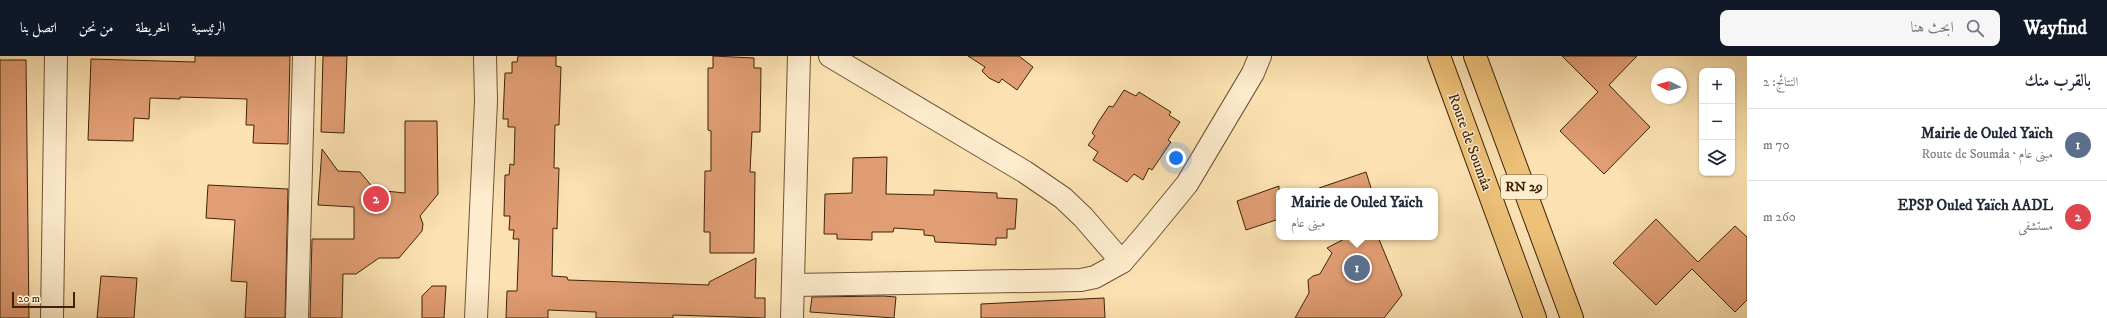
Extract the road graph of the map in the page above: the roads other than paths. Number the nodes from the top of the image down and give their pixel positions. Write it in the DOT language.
graph roads {
  1 [pos="56,56"];
  2 [pos="304,56"];
  3 [pos="485,56"];
  4 [pos="799,56"];
  5 [pos="830,56"];
  6 [pos="1260,56"];
  7 [pos="1439,56"];
  8 [pos="1475,56"];
  9 [pos="1122,262"];
  10 [pos="794,285"];
  11 [pos="52,318"];
  12 [pos="297,318"];
  13 [pos="476,318"];
  14 [pos="792,318"];
  15 [pos="1534,318"];
  16 [pos="1572,318"];
  1 -- 11 [label="street"];
  2 -- 12 [label="street"];
  3 -- 13 [label="street"];
  4 -- 10 [label="street"];
  5 -- 9 [label="street"];
  6 -- 9 [label="street"];
  7 -- 15 [label="highway, Route de Soumâa / RN 29"];
  8 -- 16 [label="highway, RN 29"];
  9 -- 10 [label="street"];
  10 -- 14 [label="street"];
}
